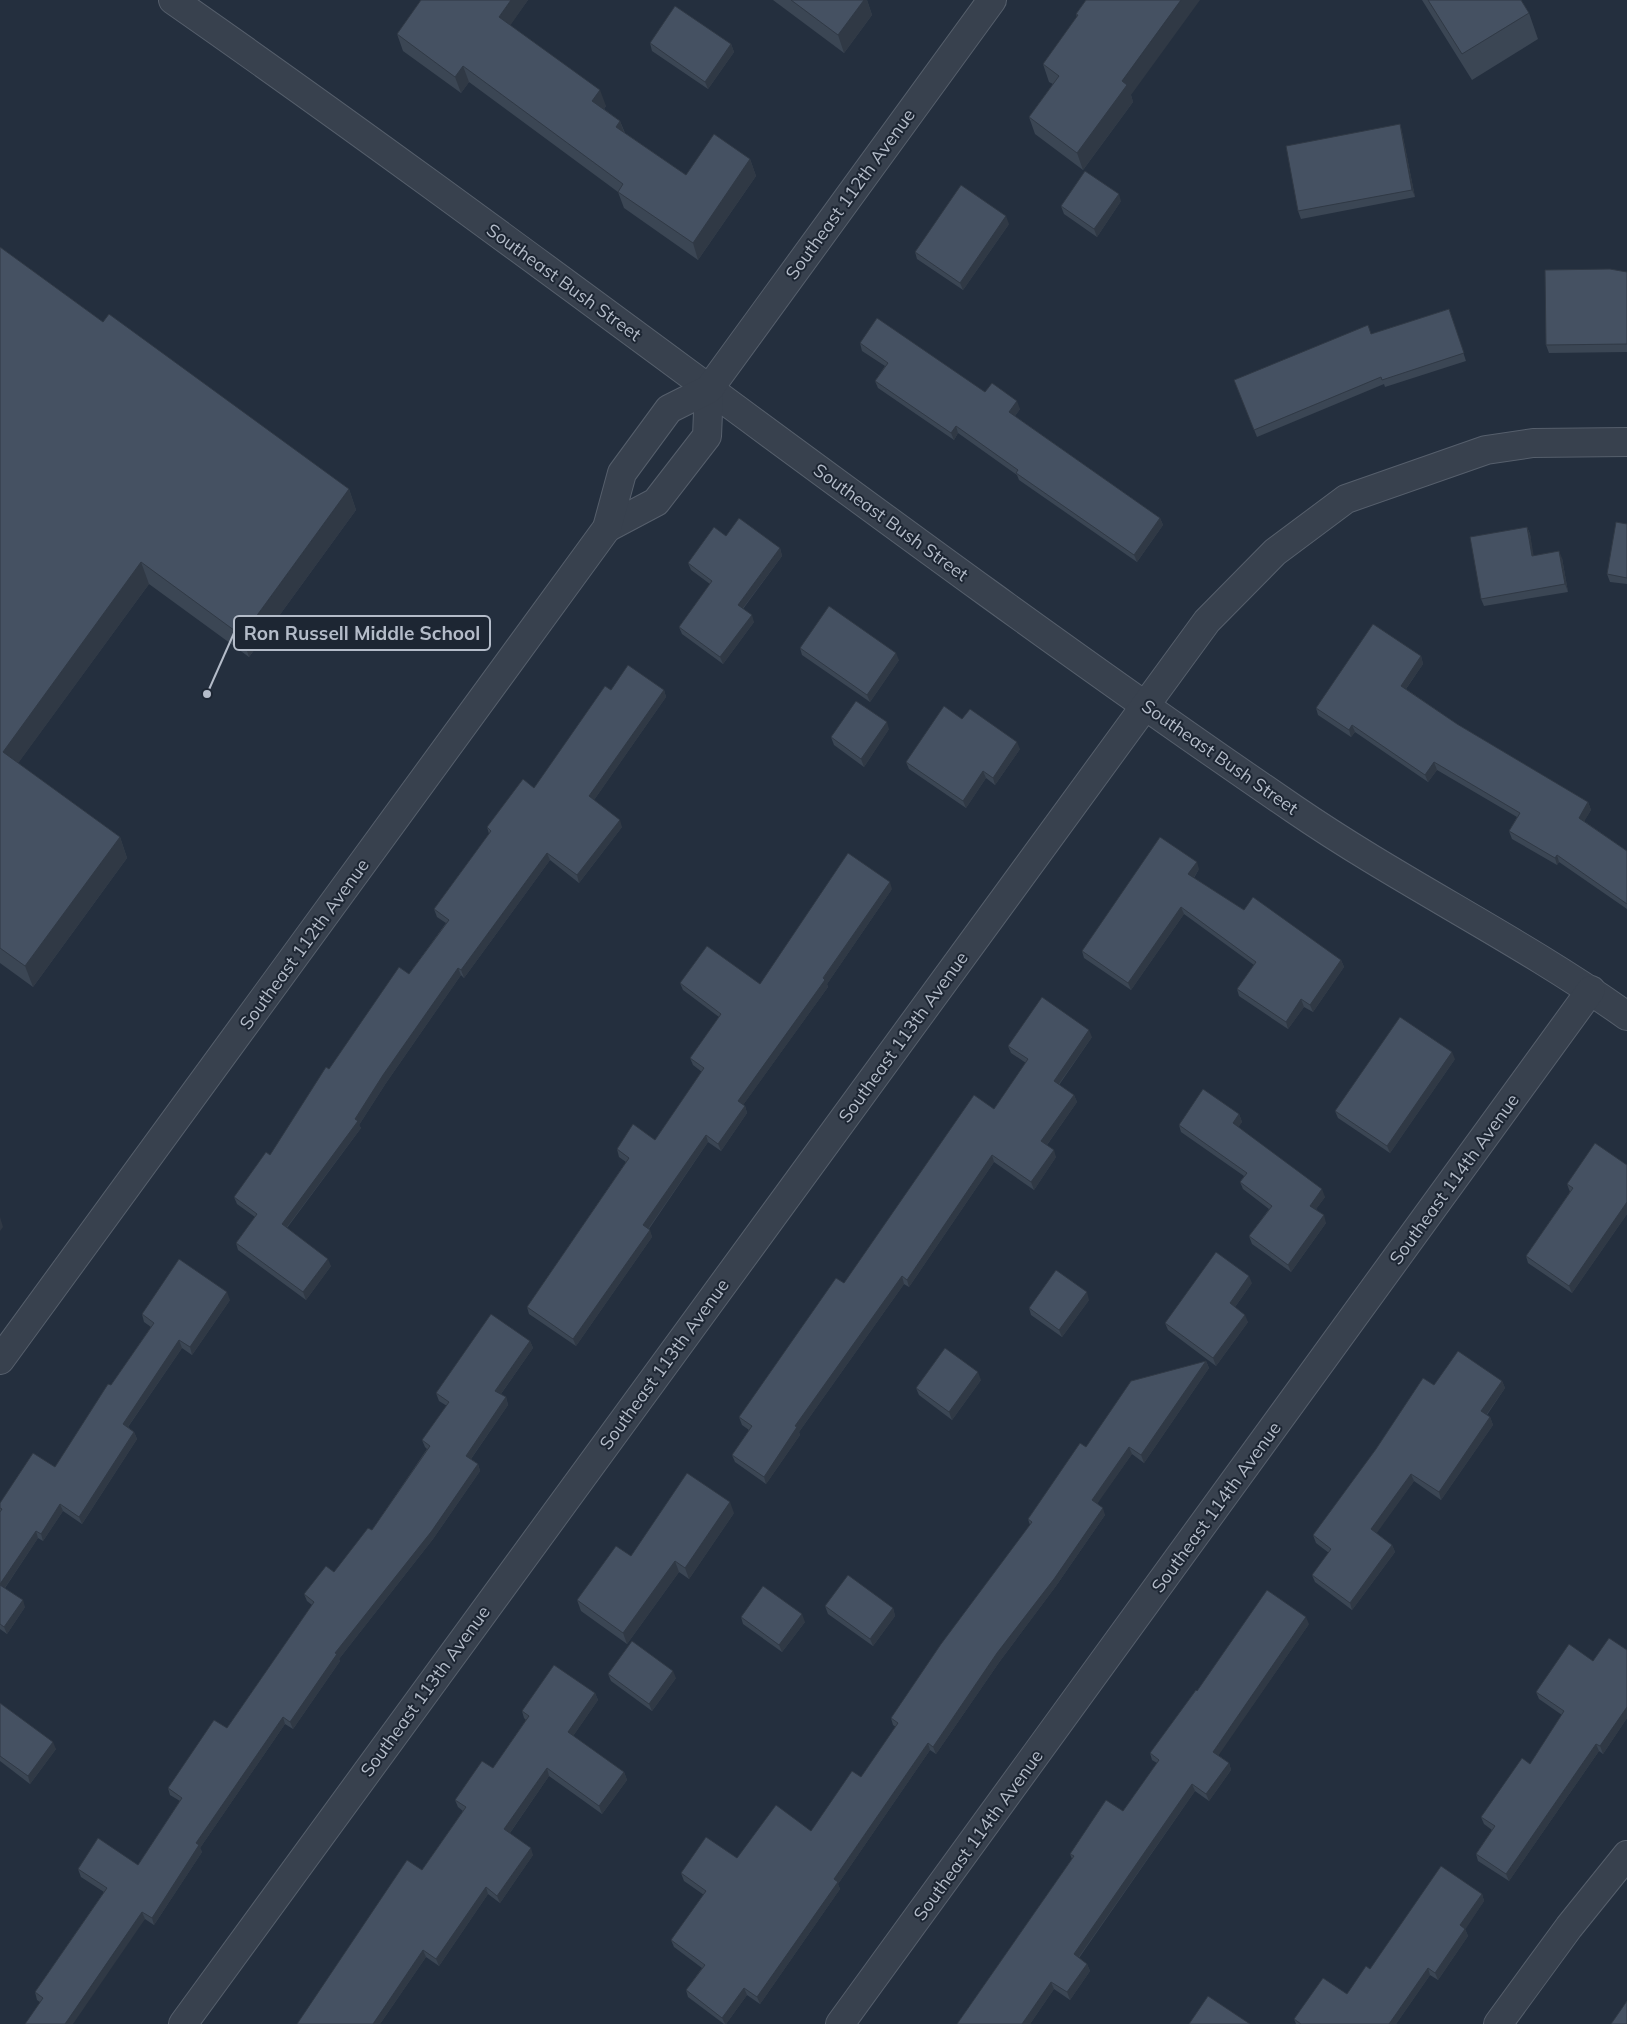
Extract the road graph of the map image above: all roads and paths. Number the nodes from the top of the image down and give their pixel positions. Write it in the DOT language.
graph roads {
  1 [pos="173,0"];
  2 [pos="992,0"];
  3 [pos="709,389"];
  4 [pos="1627,442"];
  5 [pos="607,528"];
  6 [pos="1146,705"];
  7 [pos="1591,990"];
  8 [pos="1627,1016"];
  9 [pos="0,1360"];
  10 [pos="1627,1854"];
  11 [pos="183,2024"];
  12 [pos="840,2024"];
  13 [pos="1498,2024"];
  1 -- 3 [label="street, Southeast Bush Street"];
  2 -- 3 [label="street, Southeast 112th Avenue"];
  3 -- 5 [label="street, Southeast 112th Avenue"];
  3 -- 5 [label="street, Southeast 112th Avenue"];
  3 -- 6 [label="street, Southeast Bush Street"];
  4 -- 6 [label="street, Southeast 113th Avenue"];
  5 -- 9 [label="street, Southeast 112th Avenue"];
  6 -- 7 [label="street, Southeast Bush Street"];
  6 -- 11 [label="street, Southeast 113th Avenue"];
  7 -- 8 [label="street, Southeast Bush Street"];
  7 -- 12 [label="street, Southeast 114th Avenue"];
  10 -- 13 [label="street"];
}
